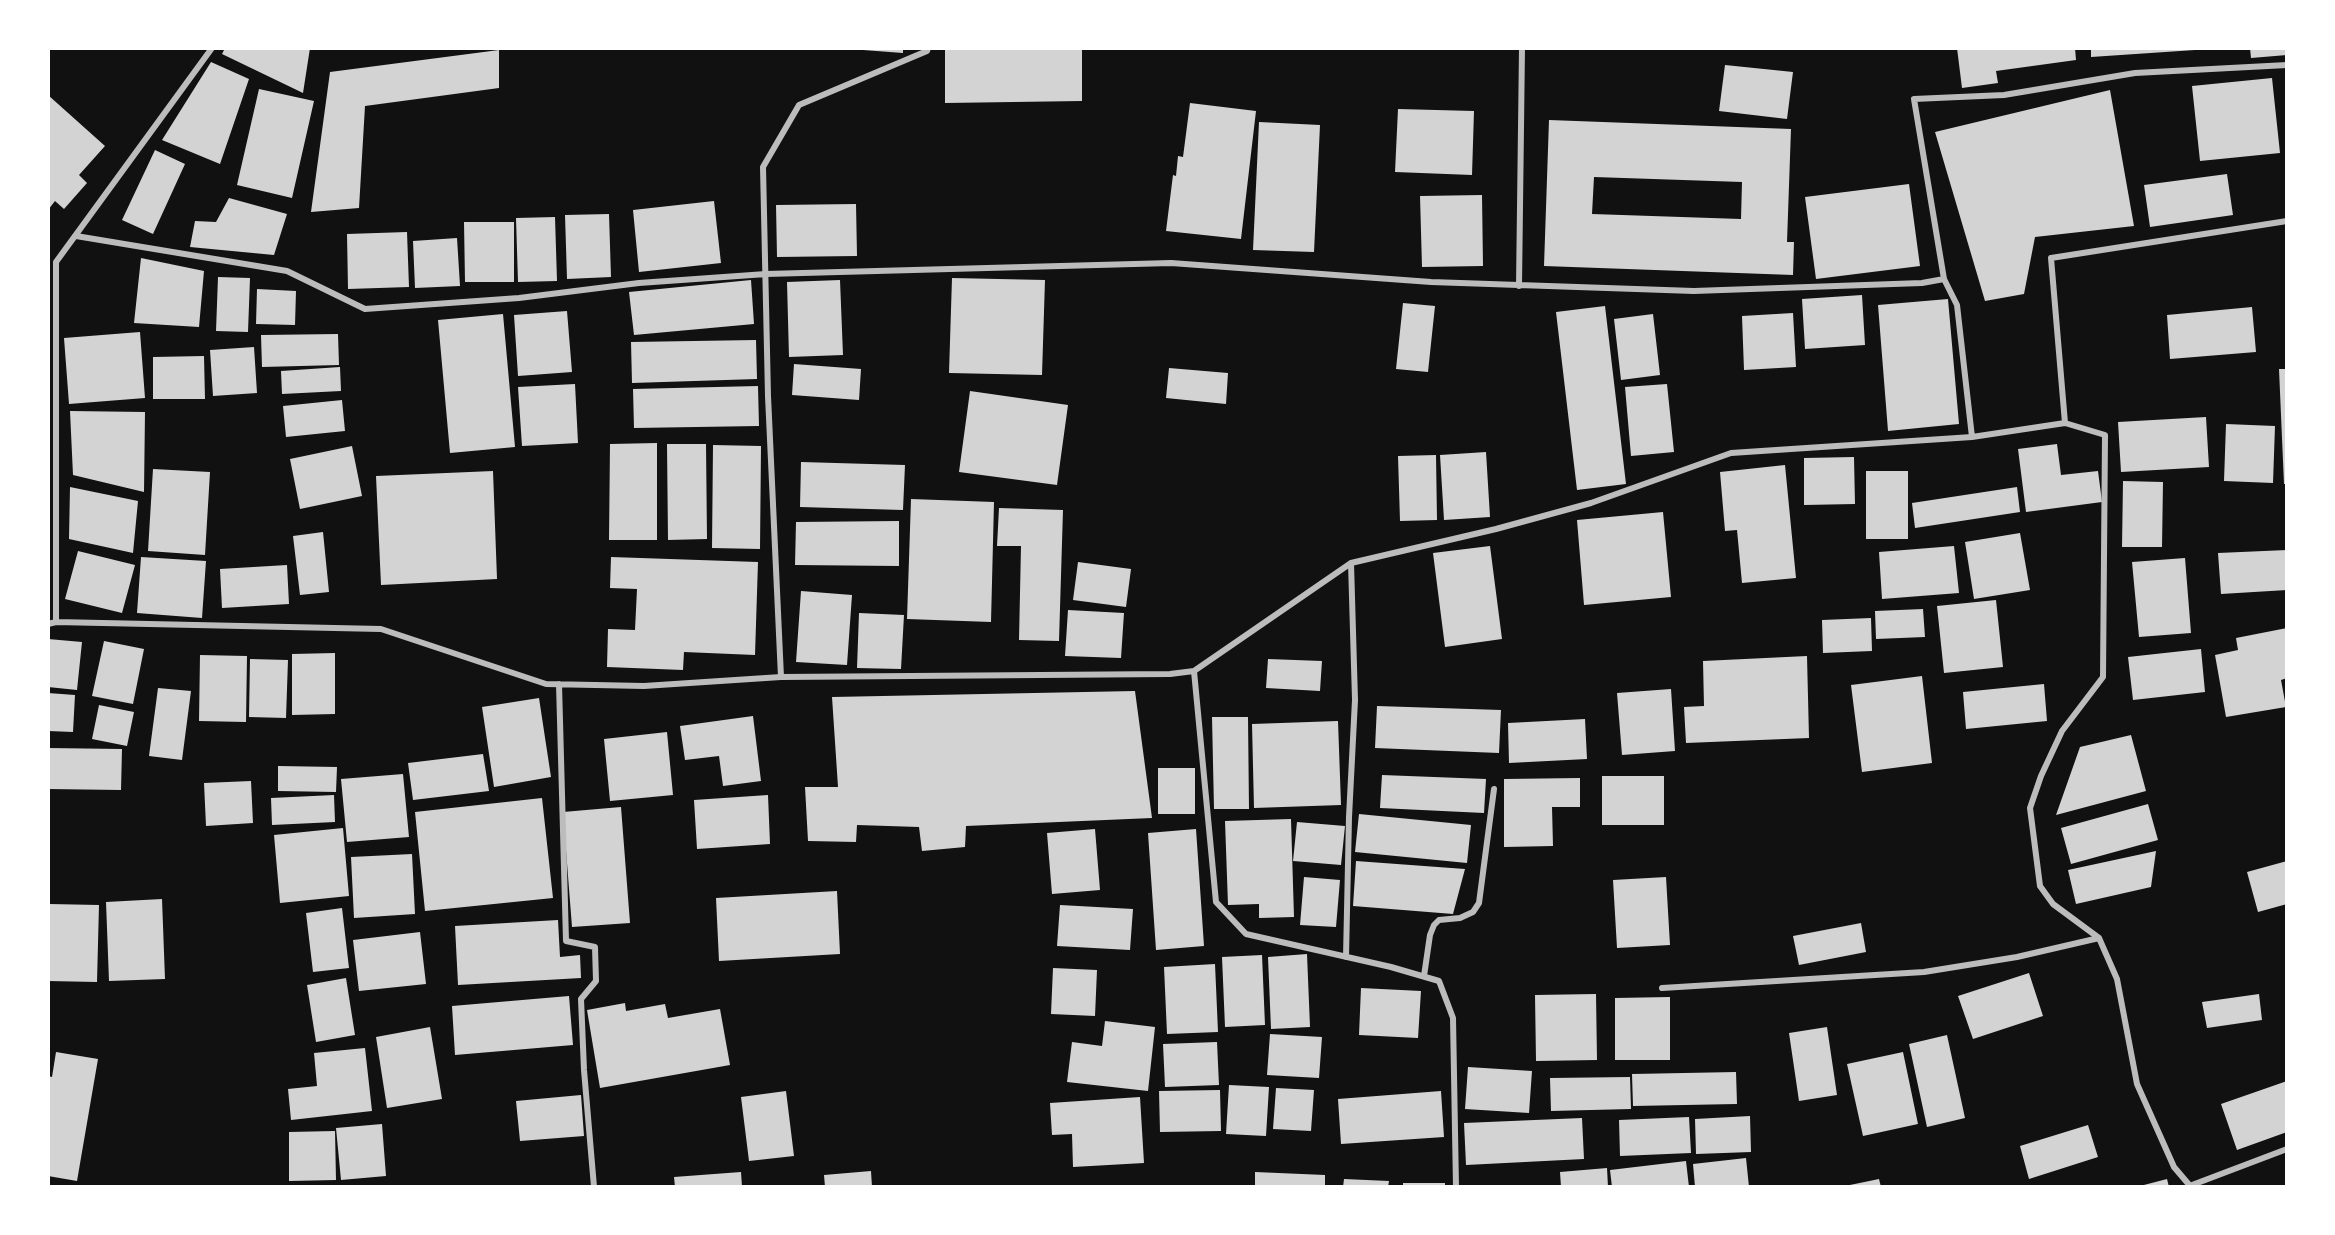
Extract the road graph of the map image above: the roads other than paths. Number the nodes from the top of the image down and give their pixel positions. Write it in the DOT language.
graph roads {
  1 [pos="212,48"];
  2 [pos="928,48"];
  3 [pos="1522,48"];
  4 [pos="2287,64"];
  5 [pos="2287,221"];
  6 [pos="76,236"];
  7 [pos="766,274"];
  8 [pos="1944,279"];
  9 [pos="1519,286"];
  10 [pos="2065,423"];
  11 [pos="1972,437"];
  12 [pos="1350,563"];
  13 [pos="56,622"];
  14 [pos="48,624"];
  15 [pos="1194,671"];
  16 [pos="781,677"];
  17 [pos="558,684"];
  18 [pos="1494,789"];
  19 [pos="2099,938"];
  20 [pos="1346,957"];
  21 [pos="1424,976"];
  22 [pos="1662,988"];
  23 [pos="2287,1149"];
  24 [pos="2192,1186"];
  25 [pos="594,1187"];
  26 [pos="1456,1187"];
  1 -- 6 [label="street"];
  2 -- 7 [label="street"];
  3 -- 9 [label="street"];
  4 -- 8 [label="street"];
  5 -- 10 [label="street"];
  6 -- 7 [label="street"];
  6 -- 13 [label="street"];
  7 -- 9 [label="street"];
  7 -- 16 [label="street"];
  8 -- 9 [label="street"];
  8 -- 11 [label="street"];
  10 -- 11 [label="street"];
  10 -- 19 [label="street"];
  11 -- 12 [label="street"];
  12 -- 15 [label="street"];
  12 -- 20 [label="street"];
  13 -- 14 [label="street"];
  13 -- 17 [label="street"];
  15 -- 16 [label="street"];
  15 -- 20 [label="street"];
  16 -- 17 [label="street"];
  17 -- 25 [label="street"];
  18 -- 21 [label="street"];
  19 -- 22 [label="street"];
  19 -- 24 [label="street"];
  20 -- 21 [label="street"];
  21 -- 26 [label="street"];
  23 -- 24 [label="street"];
}
